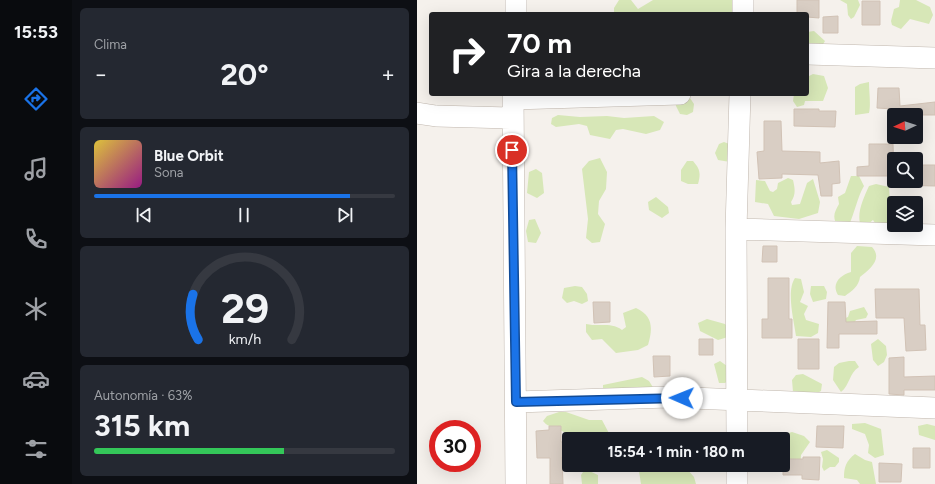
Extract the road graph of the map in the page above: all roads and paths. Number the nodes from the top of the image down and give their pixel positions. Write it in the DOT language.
graph roads {
  1 [pos="516,0"];
  2 [pos="743,0"];
  3 [pos="516,12"];
  4 [pos="743,12"];
  5 [pos="809,54"];
  6 [pos="935,58"];
  7 [pos="646,96"];
  8 [pos="740,96"];
  9 [pos="512,104"];
  10 [pos="417,113"];
  11 [pos="736,229"];
  12 [pos="935,235"];
  13 [pos="737,400"];
  14 [pos="516,402"];
  15 [pos="935,408"];
  16 [pos="737,432"];
  17 [pos="737,472"];
  18 [pos="516,484"];
  19 [pos="737,484"];
  1 -- 3 [label="street"];
  2 -- 4 [label="street"];
  5 -- 6 [label="street"];
  7 -- 9 [label="street"];
  8 -- 11 [label="street"];
  9 -- 10 [label="street"];
  9 -- 14 [label="street"];
  11 -- 12 [label="street"];
  11 -- 13 [label="street"];
  13 -- 14 [label="street"];
  13 -- 15 [label="street"];
  13 -- 16 [label="street"];
  14 -- 18 [label="street"];
  17 -- 19 [label="street"];
}
